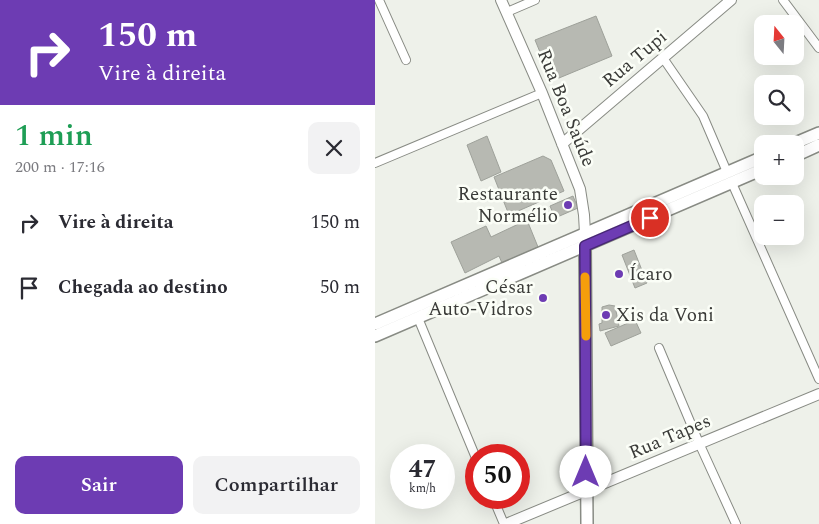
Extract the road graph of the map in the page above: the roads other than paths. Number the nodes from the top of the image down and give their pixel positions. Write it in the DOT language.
graph roads {
  1 [pos="379,0"];
  2 [pos="501,0"];
  3 [pos="535,0"];
  4 [pos="731,0"];
  5 [pos="783,0"];
  6 [pos="507,12"];
  7 [pos="819,48"];
  8 [pos="663,58"];
  9 [pos="406,60"];
  10 [pos="542,93"];
  11 [pos="819,132"];
  12 [pos="804,139"];
  13 [pos="561,144"];
  14 [pos="819,145"];
  15 [pos="804,152"];
  16 [pos="754,162"];
  17 [pos="375,163"];
  18 [pos="754,172"];
  19 [pos="730,177"];
  20 [pos="585,233"];
  21 [pos="585,246"];
  22 [pos="418,318"];
  23 [pos="375,324"];
  24 [pos="375,336"];
  25 [pos="659,348"];
  26 [pos="819,379"];
  27 [pos="819,394"];
  28 [pos="699,443"];
  29 [pos="470,444"];
  30 [pos="586,491"];
  31 [pos="498,509"];
  32 [pos="505,524"];
  33 [pos="587,524"];
  34 [pos="736,524"];
  1 -- 9 [label="street"];
  2 -- 6 [label="street, Rua Boa Saúde"];
  3 -- 6 [label="street"];
  4 -- 8 [label="street, Rua Tupi"];
  5 -- 7 [label="street"];
  6 -- 10 [label="street, Rua Boa Saúde"];
  8 -- 13 [label="street, Rua Tupi"];
  8 -- 19 [label="street"];
  10 -- 13 [label="street, Rua Boa Saúde"];
  10 -- 17 [label="street"];
  11 -- 12 [label="main road"];
  13 -- 20 [label="street, Rua Boa Saúde"];
  14 -- 15 [label="main road"];
  16 -- 19 [label="main road"];
  18 -- 19 [label="main road"];
  19 -- 20 [label="main road"];
  19 -- 21 [label="main road"];
  19 -- 26 [label="street"];
  20 -- 21 [label="main road"];
  20 -- 23 [label="main road"];
  21 -- 22 [label="main road"];
  21 -- 30 [label="main road"];
  22 -- 24 [label="main road"];
  22 -- 29 [label="street"];
  25 -- 28 [label="street"];
  27 -- 28 [label="street, Rua Tapes"];
  28 -- 30 [label="street, Rua Tapes"];
  28 -- 34 [label="street"];
  30 -- 32 [label="street, Rua Tapes"];
  30 -- 33 [label="main road"];
  31 -- 32 [label="street"];
}
